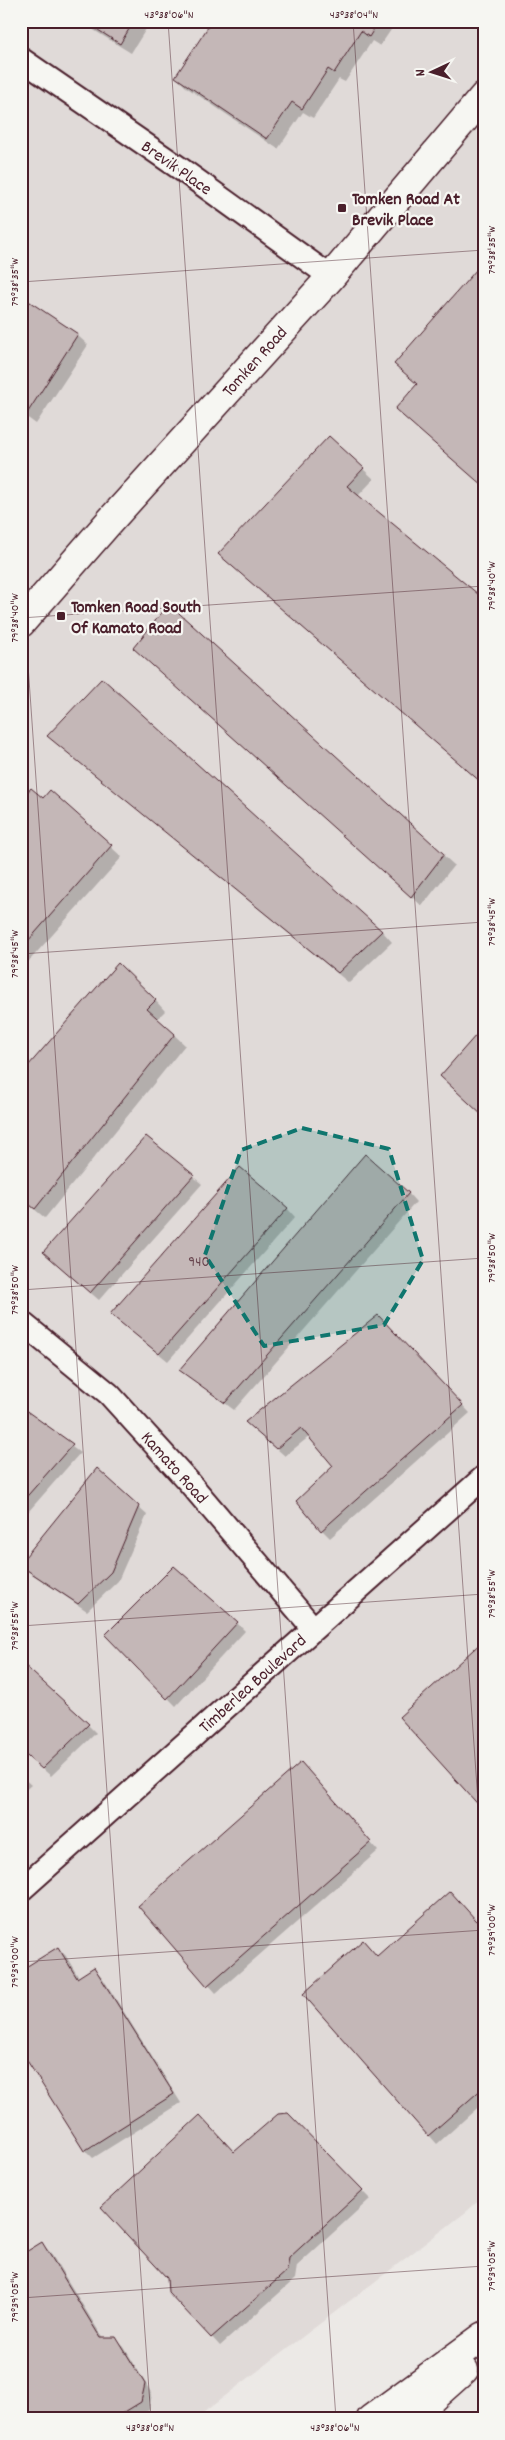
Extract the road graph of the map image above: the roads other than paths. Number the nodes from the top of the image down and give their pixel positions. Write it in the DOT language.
graph roads {
  1 [pos="21,59"];
  2 [pos="484,96"];
  3 [pos="331,278"];
  4 [pos="21,623"];
  5 [pos="21,1322"];
  6 [pos="484,1478"];
  7 [pos="313,1628"];
  8 [pos="21,1890"];
  9 [pos="484,2336"];
  10 [pos="484,2353"];
  11 [pos="371,2419"];
  12 [pos="409,2419"];
  1 -- 3 [label="street, Brevik Place"];
  2 -- 3 [label="main road, Tomken Road"];
  3 -- 4 [label="main road, Tomken Road"];
  5 -- 7 [label="street, Kamato Road"];
  6 -- 7 [label="street, Timberlea Boulevard"];
  7 -- 8 [label="street, Timberlea Boulevard"];
  9 -- 11 [label="main road"];
  10 -- 12 [label="main road"];
}
